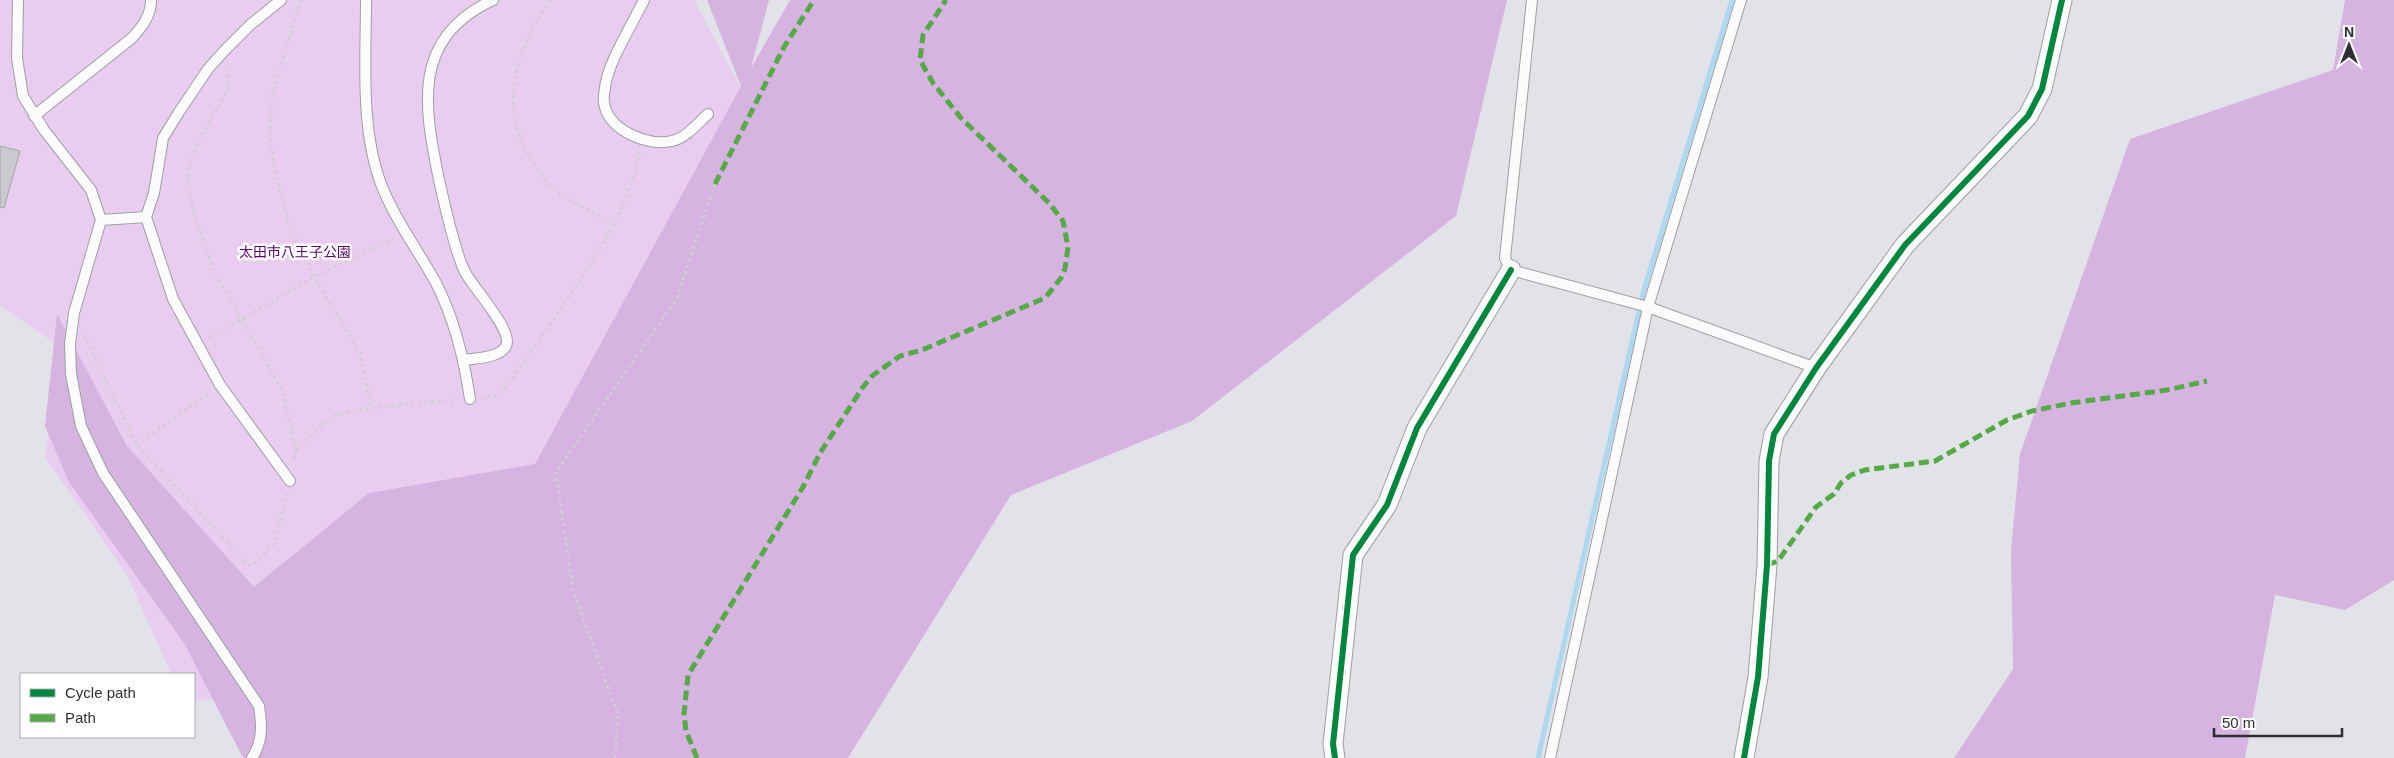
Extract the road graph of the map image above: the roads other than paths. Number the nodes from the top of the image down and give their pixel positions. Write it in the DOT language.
graph roads {
  1 [pos="18,0"];
  2 [pos="151,0"];
  3 [pos="281,0"];
  4 [pos="366,0"];
  5 [pos="493,0"];
  6 [pos="644,0"];
  7 [pos="1532,0"];
  8 [pos="1740,0"];
  9 [pos="2062,0"];
  10 [pos="708,114"];
  11 [pos="34,116"];
  12 [pos="146,217"];
  13 [pos="101,220"];
  14 [pos="1511,270"];
  15 [pos="1648,307"];
  16 [pos="464,360"];
  17 [pos="1816,368"];
  18 [pos="470,399"];
  19 [pos="290,481"];
  20 [pos="252,758"];
  21 [pos="1335,758"];
  22 [pos="1550,758"];
  23 [pos="1744,758"];
  1 -- 11 [label="lane"];
  2 -- 11 [label="lane"];
  3 -- 12 [label="lane"];
  4 -- 16 [label="lane"];
  5 -- 16 [label="lane"];
  6 -- 10 [label="lane"];
  7 -- 14 [label="lane"];
  8 -- 15 [label="lane"];
  9 -- 17 [label="street"];
  11 -- 13 [label="lane"];
  12 -- 13 [label="lane"];
  12 -- 19 [label="lane"];
  13 -- 20 [label="lane"];
  14 -- 15 [label="lane"];
  14 -- 21 [label="street"];
  15 -- 17 [label="lane"];
  15 -- 22 [label="lane"];
  16 -- 18 [label="lane"];
  17 -- 23 [label="street"];
}
